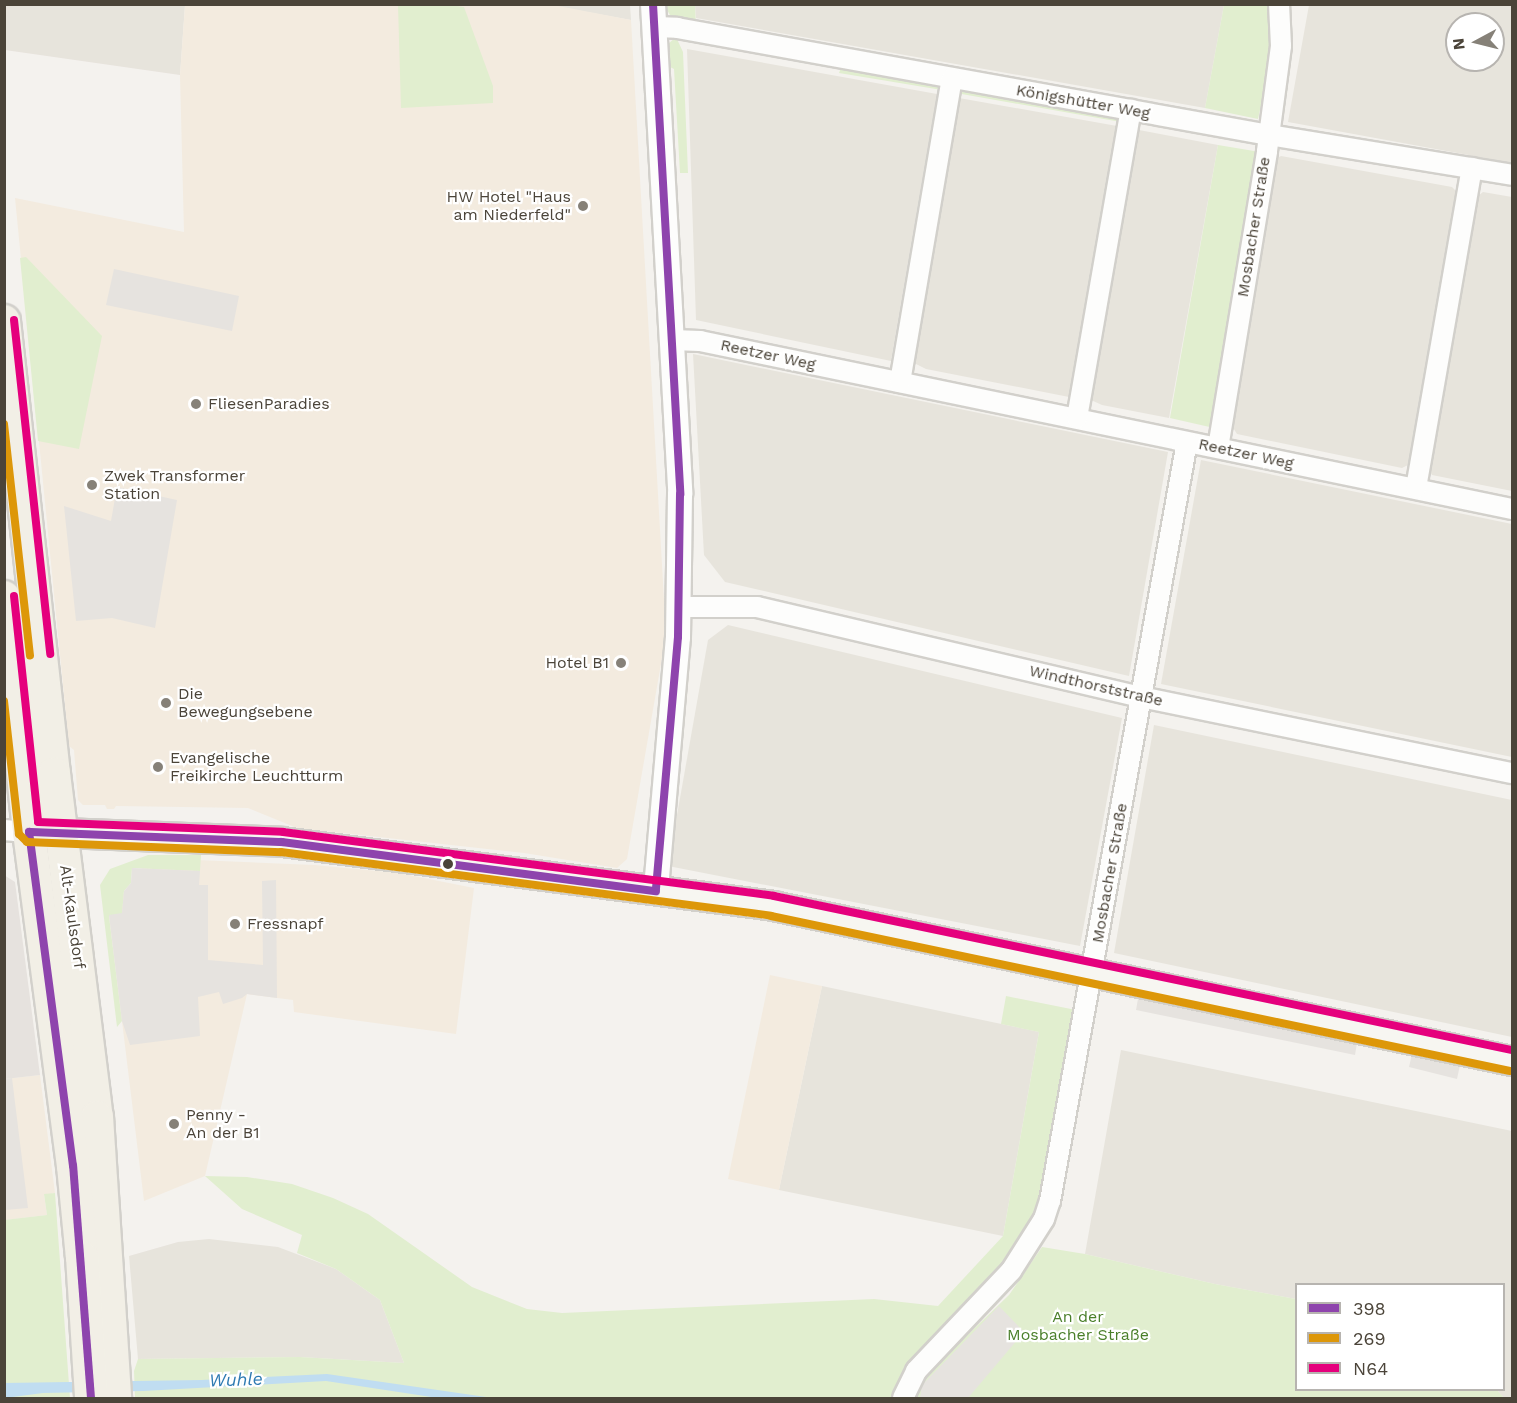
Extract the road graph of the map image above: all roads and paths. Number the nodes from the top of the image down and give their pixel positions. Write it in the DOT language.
graph roads {
  1 [pos="1278,4"];
  2 [pos="654,16"];
  3 [pos="952,78"];
  4 [pos="1131,110"];
  5 [pos="1269,135"];
  6 [pos="1472,168"];
  7 [pos="1512,175"];
  8 [pos="4,321"];
  9 [pos="672,340"];
  10 [pos="900,382"];
  11 [pos="1077,418"];
  12 [pos="1187,442"];
  13 [pos="1218,448"];
  14 [pos="1416,488"];
  15 [pos="1512,509"];
  16 [pos="4,597"];
  17 [pos="679,607"];
  18 [pos="1141,697"];
  19 [pos="1512,773"];
  20 [pos="17,831"];
  21 [pos="61,834"];
  22 [pos="656,891"];
  23 [pos="1092,973"];
  24 [pos="1512,1061"];
  25 [pos="102,1385"];
  26 [pos="903,1398"];
  1 -- 5 [label="street, Mosbacher Straße"];
  2 -- 3 [label="street, Königshütter Weg"];
  2 -- 9 [label="street"];
  3 -- 4 [label="street, Königshütter Weg"];
  3 -- 10 [label="street"];
  4 -- 5 [label="street, Königshütter Weg"];
  4 -- 11 [label="street"];
  5 -- 6 [label="street, Königshütter Weg"];
  5 -- 13 [label="street, Mosbacher Straße"];
  6 -- 7 [label="street, Königshütter Weg"];
  6 -- 14 [label="street"];
  8 -- 21 [label="main road, Alt-Kaulsdorf"];
  9 -- 10 [label="street, Reetzer Weg"];
  9 -- 17 [label="street"];
  10 -- 11 [label="street, Reetzer Weg"];
  11 -- 12 [label="street, Reetzer Weg"];
  12 -- 13 [label="street, Reetzer Weg"];
  12 -- 18 [label="street, Mosbacher Straße"];
  13 -- 14 [label="street, Reetzer Weg"];
  14 -- 15 [label="street, Reetzer Weg"];
  16 -- 20 [label="main road, Alt-Kaulsdorf"];
  17 -- 18 [label="street, Windthorststraße"];
  17 -- 22 [label="street"];
  18 -- 19 [label="street, Windthorststraße"];
  18 -- 23 [label="street, Mosbacher Straße"];
  20 -- 21 [label="main road"];
  20 -- 25 [label="main road, Alt-Kaulsdorf"];
  21 -- 22 [label="main road"];
  21 -- 25 [label="main road, Alt-Kaulsdorf"];
  22 -- 23 [label="main road"];
  23 -- 24 [label="main road"];
  23 -- 26 [label="street, Mosbacher Straße"];
}
